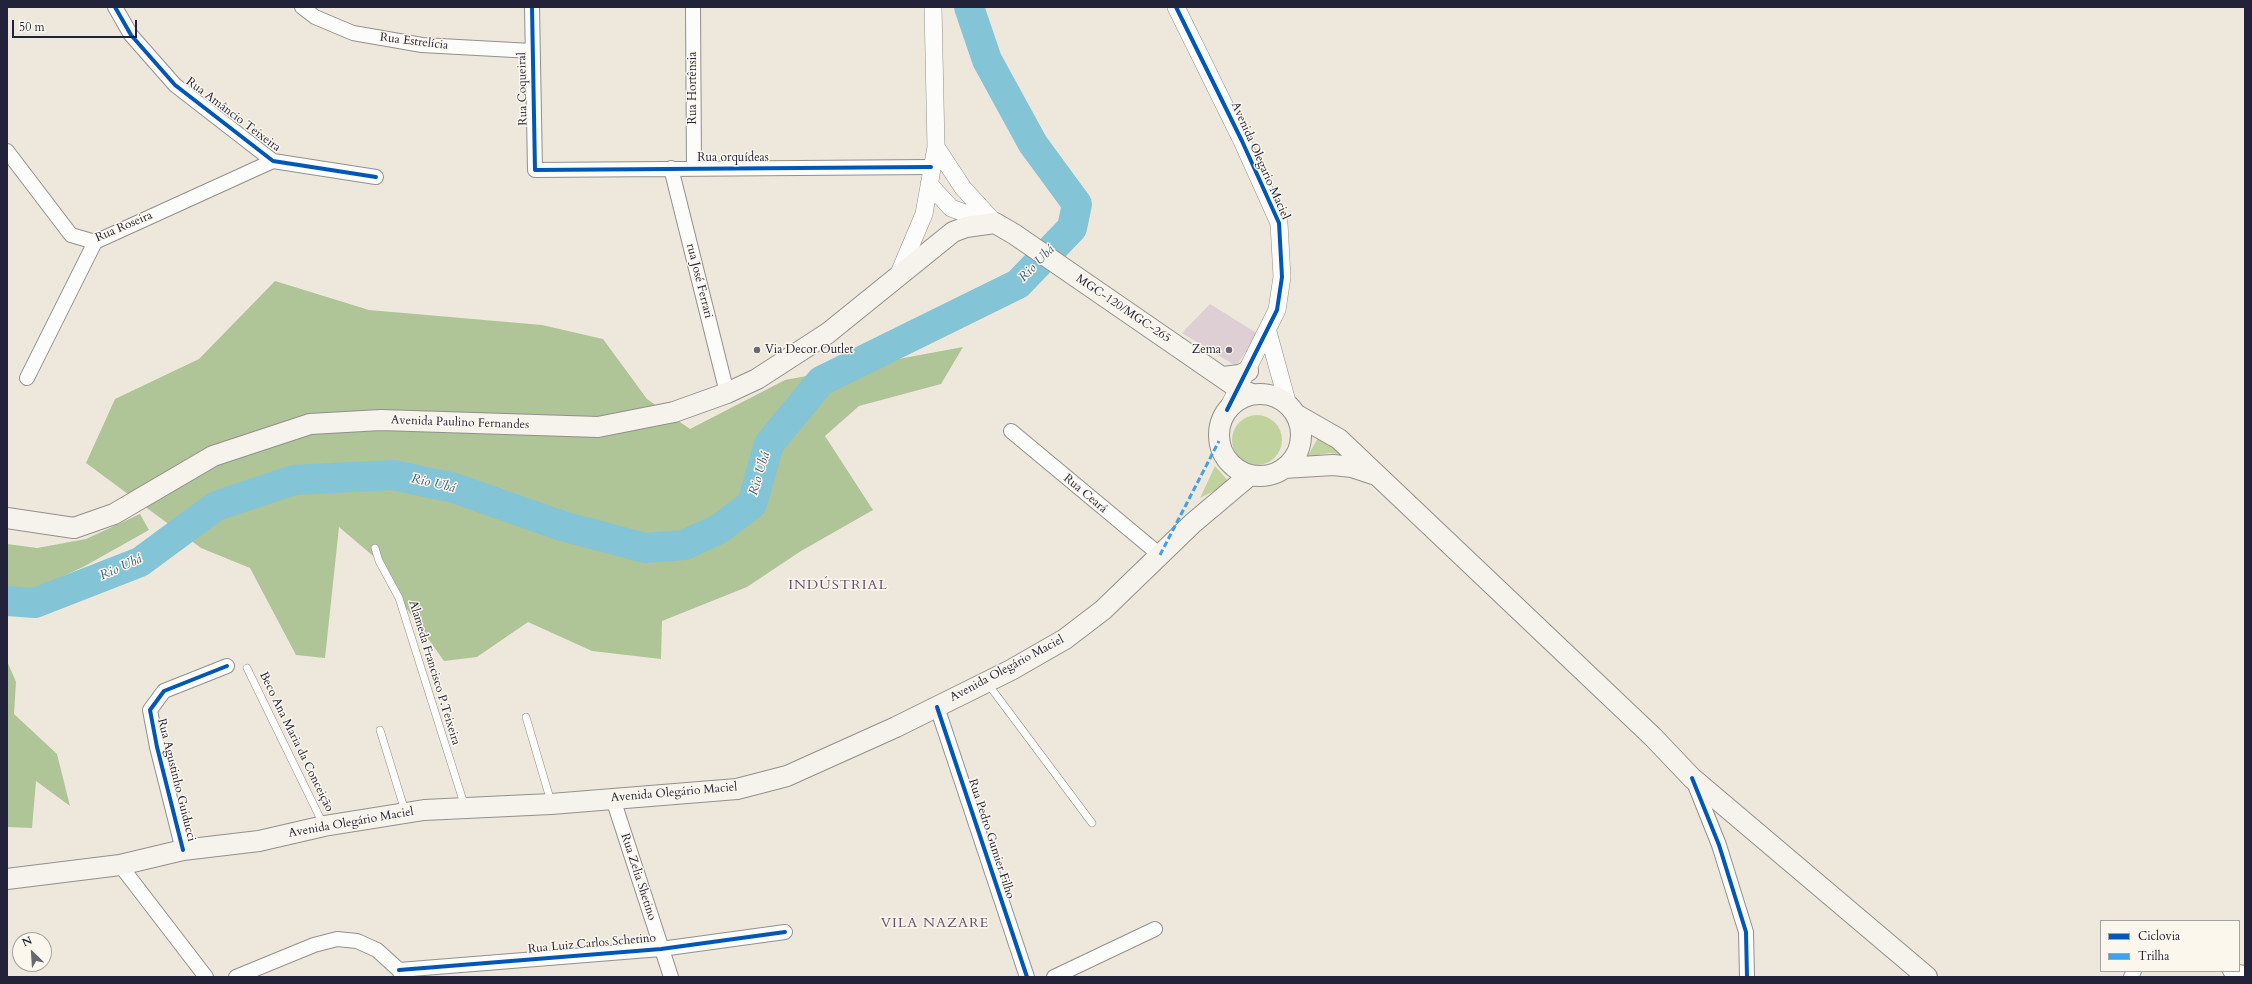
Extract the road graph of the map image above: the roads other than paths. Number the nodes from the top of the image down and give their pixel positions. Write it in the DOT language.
graph roads {
  1 [pos="115,7"];
  2 [pos="302,7"];
  3 [pos="532,7"];
  4 [pos="693,7"];
  5 [pos="933,7"];
  6 [pos="1176,7"];
  7 [pos="532,51"];
  8 [pos="936,148"];
  9 [pos="7,151"];
  10 [pos="273,161"];
  11 [pos="931,167"];
  12 [pos="671,168"];
  13 [pos="694,168"];
  14 [pos="535,170"];
  15 [pos="376,177"];
  16 [pos="929,184"];
  17 [pos="995,223"];
  18 [pos="95,242"];
  19 [pos="897,278"];
  20 [pos="1268,332"];
  21 [pos="1248,371"];
  22 [pos="1222,377"];
  23 [pos="27,378"];
  24 [pos="727,393"];
  25 [pos="1238,399"];
  26 [pos="1293,410"];
  27 [pos="1011,432"];
  28 [pos="1284,468"];
  29 [pos="1250,475"];
  30 [pos="1380,477"];
  31 [pos="7,518"];
  32 [pos="375,548"];
  33 [pos="1160,555"];
  34 [pos="228,666"];
  35 [pos="247,668"];
  36 [pos="986,682"];
  37 [pos="937,707"];
  38 [pos="526,717"];
  39 [pos="380,730"];
  40 [pos="1692,778"];
  41 [pos="613,799"];
  42 [pos="551,804"];
  43 [pos="465,807"];
  44 [pos="405,813"];
  45 [pos="1092,823"];
  46 [pos="324,826"];
  47 [pos="183,850"];
  48 [pos="120,864"];
  49 [pos="7,879"];
  50 [pos="1155,929"];
  51 [pos="785,932"];
  52 [pos="661,949"];
  53 [pos="400,974"];
  54 [pos="206,977"];
  55 [pos="236,977"];
  56 [pos="671,977"];
  57 [pos="1027,977"];
  58 [pos="1054,977"];
  59 [pos="1747,977"];
  60 [pos="1927,977"];
  1 -- 10 [label="street, Rua Amâncio Teixeira"];
  2 -- 7 [label="street, Rua Estrelícia"];
  3 -- 7 [label="street, Rua Coqueiral"];
  4 -- 13 [label="street, Rua Hortênsia"];
  5 -- 8 [label="street, Avenida Paulino Fernandes"];
  6 -- 20 [label="street, Avenida Olegario Maciel"];
  7 -- 14 [label="street, Rua Coqueiral"];
  8 -- 11 [label="street, Avenida Paulino Fernandes"];
  8 -- 17 [label="street"];
  9 -- 18 [label="street, Rua Roseira"];
  10 -- 15 [label="street, Rua Amâncio Teixeira"];
  10 -- 18 [label="street, Rua Roseira"];
  11 -- 13 [label="street, Rua orquídeas"];
  11 -- 16 [label="street, Avenida Paulino Fernandes"];
  12 -- 13 [label="street, Rua orquídeas"];
  12 -- 14 [label="street, Rua orquídeas"];
  12 -- 24 [label="street, rua José Ferrari"];
  16 -- 17 [label="street"];
  16 -- 19 [label="street, Avenida Paulino Fernandes"];
  17 -- 19 [label="main road, Avenida Paulino Fernandes"];
  17 -- 22 [label="main road, MGC-120/MGC-265"];
  18 -- 23 [label="street"];
  19 -- 24 [label="main road, Avenida Paulino Fernandes"];
  20 -- 21 [label="street, Avenida Olegario Maciel"];
  20 -- 26 [label="street"];
  21 -- 22 [label="main road"];
  21 -- 25 [label="street, Avenida Olegario Maciel"];
  22 -- 25 [label="main road"];
  24 -- 31 [label="main road, Avenida Paulino Fernandes"];
  25 -- 26 [label="main road"];
  25 -- 29 [label="main road"];
  26 -- 28 [label="main road"];
  26 -- 30 [label="main road"];
  27 -- 33 [label="street, Rua Ceará"];
  28 -- 29 [label="main road"];
  28 -- 30 [label="main road"];
  29 -- 33 [label="main road, Avenida Olegário Maciel"];
  30 -- 40 [label="main road"];
  32 -- 43 [label="lane, Alameda Francisco P.Teixeira"];
  33 -- 36 [label="main road, Avenida Olegário Maciel"];
  34 -- 47 [label="street, Rua Agustinho Guiducci"];
  35 -- 46 [label="lane, Beco Ana Maria da Conceição"];
  36 -- 37 [label="main road, Avenida Olegário Maciel"];
  36 -- 45 [label="lane"];
  37 -- 41 [label="main road, Avenida Olegário Maciel"];
  37 -- 57 [label="street, Rua Pedro Gumier Filho"];
  38 -- 42 [label="lane"];
  39 -- 44 [label="lane"];
  40 -- 59 [label="street"];
  40 -- 60 [label="main road"];
  41 -- 42 [label="main road, Avenida Olegário Maciel"];
  41 -- 52 [label="street, Rua Zelia Shetino"];
  42 -- 43 [label="main road, Avenida Olegário Maciel"];
  43 -- 44 [label="main road, Avenida Olegário Maciel"];
  44 -- 46 [label="main road, Avenida Olegário Maciel"];
  46 -- 47 [label="main road, Avenida Olegário Maciel"];
  47 -- 48 [label="main road, Avenida Olegário Maciel"];
  48 -- 49 [label="main road, Avenida Olegário Maciel"];
  48 -- 54 [label="street"];
  50 -- 58 [label="street"];
  51 -- 52 [label="street, Rua Luiz Carlos Schetino"];
  52 -- 53 [label="street, Rua Luiz Carlos Schetino"];
  52 -- 56 [label="street, Rua Zelia Shetino"];
  53 -- 55 [label="street"];
}
